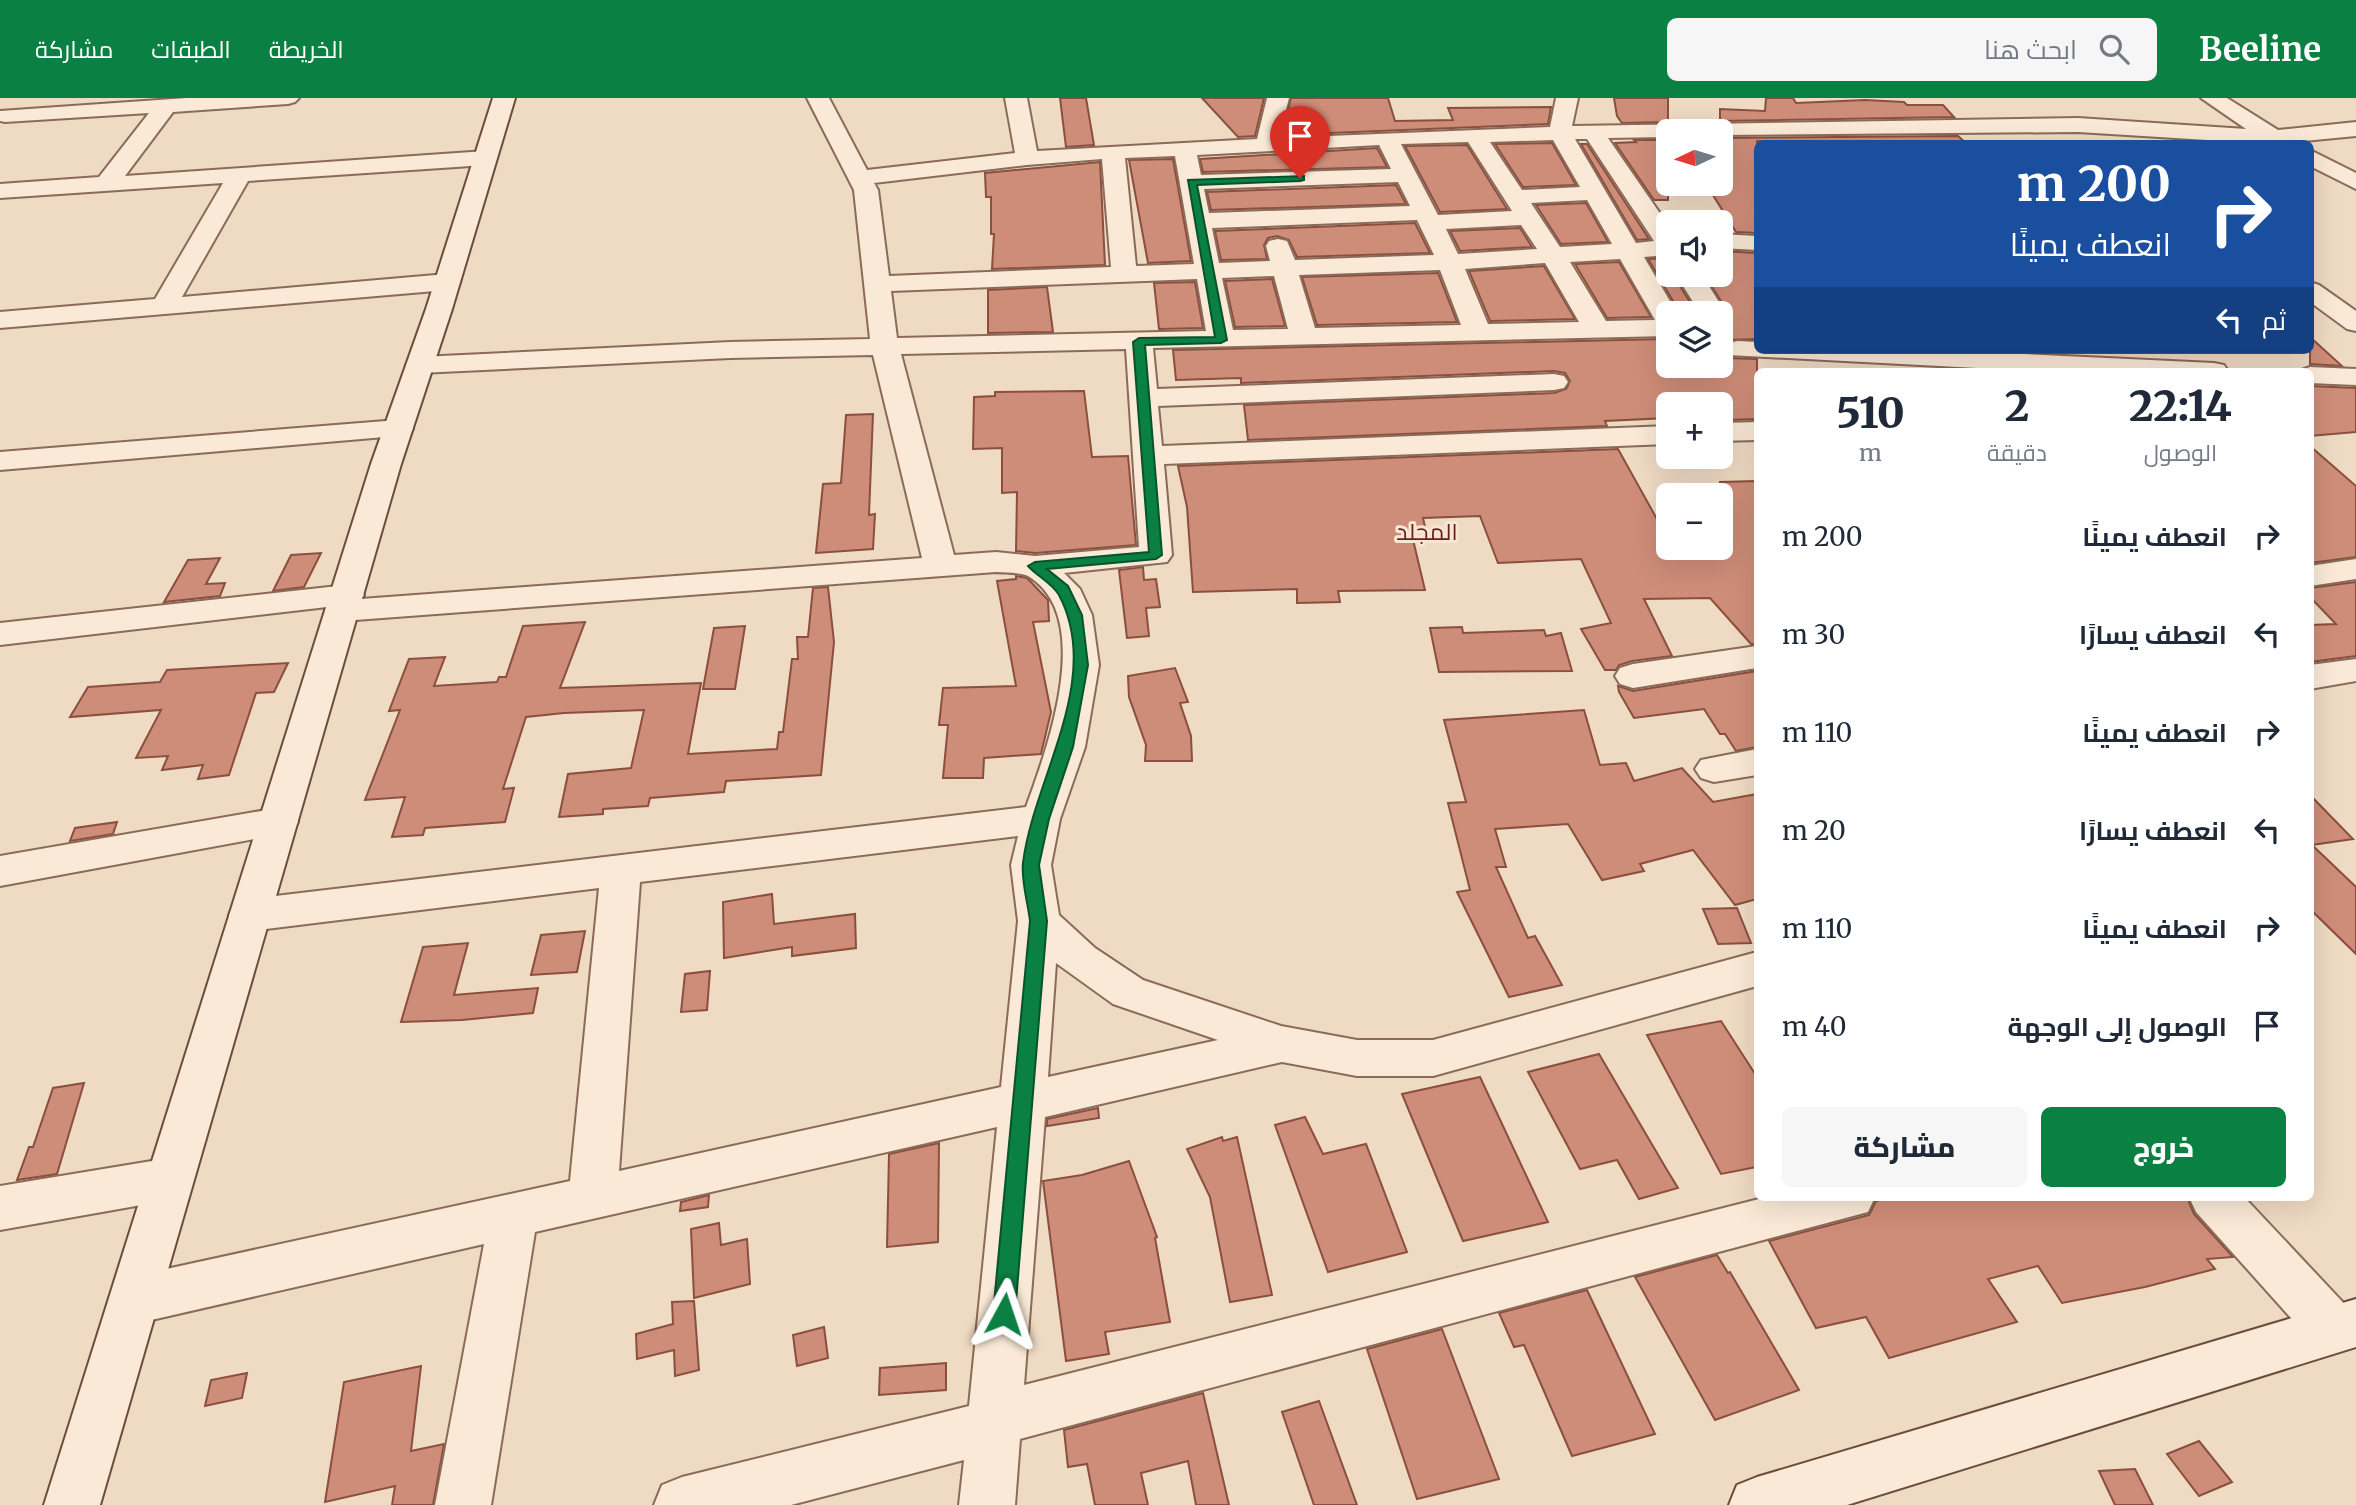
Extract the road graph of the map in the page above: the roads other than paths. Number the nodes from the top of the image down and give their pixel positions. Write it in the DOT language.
graph roads {
  1 [pos="27,98"];
  2 [pos="288,98"];
  3 [pos="504,98"];
  4 [pos="818,98"];
  5 [pos="1016,98"];
  6 [pos="1278,98"];
  7 [pos="1567,98"];
  8 [pos="2212,98"];
  9 [pos="2048,105"];
  10 [pos="166,106"];
  11 [pos="2,118"];
  12 [pos="2078,125"];
  13 [pos="1969,126"];
  14 [pos="2356,130"];
  15 [pos="1560,132"];
  16 [pos="1592,132"];
  17 [pos="1474,135"];
  18 [pos="1387,138"];
  19 [pos="1985,140"];
  20 [pos="2099,140"];
  21 [pos="2280,140"];
  22 [pos="1291,143"];
  23 [pos="1266,145"];
  24 [pos="1185,149"];
  25 [pos="1113,152"];
  26 [pos="486,158"];
  27 [pos="1027,158"];
  28 [pos="2314,158"];
  29 [pos="240,174"];
  30 [pos="1406,175"];
  31 [pos="1332,177"];
  32 [pos="860,178"];
  33 [pos="1300,178"];
  34 [pos="1259,180"];
  35 [pos="1191,182"];
  36 [pos="2356,182"];
  37 [pos="107,183"];
  38 [pos="0,191"];
  39 [pos="1595,193"];
  40 [pos="1515,197"];
  41 [pos="1346,216"];
  42 [pos="1528,217"];
  43 [pos="1428,218"];
  44 [pos="1271,219"];
  45 [pos="1199,221"];
  46 [pos="1656,226"];
  47 [pos="1733,242"];
  48 [pos="1754,243"];
  49 [pos="1656,245"];
  50 [pos="1628,251"];
  51 [pos="1553,255"];
  52 [pos="1450,262"];
  53 [pos="1363,265"];
  54 [pos="1284,268"];
  55 [pos="1209,271"];
  56 [pos="1124,274"];
  57 [pos="447,282"];
  58 [pos="877,284"];
  59 [pos="2314,293"];
  60 [pos="1657,301"];
  61 [pos="163,306"];
  62 [pos="0,320"];
  63 [pos="2356,323"];
  64 [pos="1656,329"];
  65 [pos="1733,330"];
  66 [pos="1598,331"];
  67 [pos="1532,332"];
  68 [pos="1754,333"];
  69 [pos="1478,334"];
  70 [pos="1304,338"];
  71 [pos="1221,340"];
  72 [pos="1139,342"];
  73 [pos="1733,342"];
  74 [pos="885,347"];
  75 [pos="1895,354"];
  76 [pos="2223,354"];
  77 [pos="420,365"];
  78 [pos="1968,365"];
  79 [pos="2065,368"];
  80 [pos="2239,368"];
  81 [pos="1754,372"];
  82 [pos="2314,375"];
  83 [pos="2356,377"];
  84 [pos="1143,398"];
  85 [pos="1567,410"];
  86 [pos="398,429"];
  87 [pos="1754,431"];
  88 [pos="1656,432"];
  89 [pos="1733,432"];
  90 [pos="1148,456"];
  91 [pos="0,461"];
  92 [pos="940,566"];
  93 [pos="1035,566"];
  94 [pos="2356,569"];
  95 [pos="2314,575"];
  96 [pos="344,603"];
  97 [pos="0,634"];
  98 [pos="1754,657"];
  99 [pos="2356,670"];
  100 [pos="1633,676"];
  101 [pos="2314,676"];
  102 [pos="1754,762"];
  103 [pos="1714,769"];
  104 [pos="1041,819"];
  105 [pos="278,822"];
  106 [pos="621,870"];
  107 [pos="0,871"];
  108 [pos="250,915"];
  109 [pos="1039,921"];
  110 [pos="1754,970"];
  111 [pos="1281,1044"];
  112 [pos="1023,1102"];
  113 [pos="170,1180"];
  114 [pos="593,1197"];
  115 [pos="1836,1201"];
  116 [pos="2217,1201"];
  117 [pos="0,1208"];
  118 [pos="514,1215"];
  119 [pos="134,1300"];
  120 [pos="2345,1326"];
  121 [pos="994,1423"];
  122 [pos="72,1505"];
  123 [pos="463,1505"];
  124 [pos="682,1505"];
  125 [pos="987,1505"];
  126 [pos="1760,1505"];
  1 -- 11 [label="street"];
  2 -- 10 [label="street"];
  3 -- 26 [label="street"];
  4 -- 32 [label="street"];
  5 -- 27 [label="street"];
  6 -- 23 [label="street"];
  7 -- 15 [label="street"];
  8 -- 21 [label="street"];
  9 -- 12 [label="street"];
  10 -- 11 [label="street"];
  10 -- 37 [label="street"];
  12 -- 13 [label="street"];
  12 -- 20 [label="street"];
  12 -- 21 [label="street"];
  13 -- 16 [label="street"];
  13 -- 19 [label="street"];
  14 -- 21 [label="street"];
  15 -- 16 [label="street"];
  15 -- 17 [label="street"];
  15 -- 39 [label="street"];
  16 -- 46 [label="street"];
  17 -- 18 [label="street"];
  17 -- 40 [label="street"];
  18 -- 22 [label="street"];
  18 -- 30 [label="street"];
  22 -- 23 [label="street"];
  22 -- 33 [label="street"];
  23 -- 24 [label="street"];
  24 -- 25 [label="street"];
  24 -- 35 [label="street"];
  25 -- 27 [label="street"];
  25 -- 56 [label="street"];
  26 -- 29 [label="street"];
  26 -- 57 [label="street"];
  27 -- 32 [label="street"];
  28 -- 36 [label="street"];
  29 -- 37 [label="street"];
  29 -- 61 [label="street"];
  30 -- 31 [label="street"];
  30 -- 43 [label="street"];
  31 -- 33 [label="street"];
  31 -- 41 [label="street"];
  32 -- 58 [label="street"];
  33 -- 34 [label="street"];
  34 -- 35 [label="street"];
  34 -- 44 [label="street"];
  35 -- 45 [label="street"];
  37 -- 38 [label="street"];
  39 -- 40 [label="street"];
  39 -- 50 [label="street"];
  40 -- 42 [label="street"];
  41 -- 43 [label="street"];
  41 -- 44 [label="street"];
  41 -- 53 [label="street"];
  42 -- 43 [label="street"];
  42 -- 51 [label="street"];
  43 -- 52 [label="street"];
  44 -- 45 [label="street"];
  44 -- 54 [label="street"];
  45 -- 55 [label="street"];
  47 -- 48 [label="street"];
  49 -- 50 [label="street"];
  50 -- 51 [label="street"];
  50 -- 60 [label="street"];
  51 -- 52 [label="street"];
  51 -- 66 [label="street"];
  52 -- 53 [label="street"];
  52 -- 69 [label="street"];
  53 -- 54 [label="street"];
  54 -- 55 [label="street"];
  54 -- 70 [label="street"];
  55 -- 56 [label="street"];
  55 -- 71 [label="street"];
  56 -- 58 [label="street"];
  57 -- 61 [label="street"];
  57 -- 77 [label="street"];
  58 -- 74 [label="street"];
  59 -- 63 [label="street"];
  61 -- 62 [label="street"];
  64 -- 66 [label="street"];
  65 -- 68 [label="street"];
  66 -- 67 [label="street"];
  67 -- 69 [label="street"];
  67 -- 85 [label="street"];
  69 -- 70 [label="street"];
  70 -- 71 [label="street"];
  71 -- 72 [label="street"];
  72 -- 74 [label="street"];
  72 -- 84 [label="street"];
  73 -- 81 [label="street"];
  74 -- 77 [label="street"];
  74 -- 92 [label="street"];
  75 -- 78 [label="street"];
  76 -- 80 [label="street"];
  77 -- 86 [label="street"];
  78 -- 79 [label="street"];
  82 -- 83 [label="street"];
  84 -- 85 [label="street"];
  84 -- 90 [label="street"];
  85 -- 88 [label="street"];
  85 -- 90 [label="street"];
  86 -- 91 [label="street"];
  86 -- 96 [label="street"];
  87 -- 89 [label="street"];
  90 -- 93 [label="street"];
  92 -- 93 [label="street"];
  92 -- 96 [label="street"];
  93 -- 104 [label="street"];
  94 -- 95 [label="street"];
  96 -- 97 [label="street"];
  96 -- 105 [label="street"];
  98 -- 100 [label="street"];
  99 -- 101 [label="street"];
  102 -- 103 [label="street"];
  104 -- 106 [label="street"];
  104 -- 109 [label="street"];
  105 -- 107 [label="street"];
  105 -- 108 [label="street"];
  106 -- 108 [label="street"];
  106 -- 114 [label="street"];
  108 -- 113 [label="street"];
  109 -- 111 [label="street"];
  109 -- 112 [label="street"];
  110 -- 111 [label="street"];
  111 -- 112 [label="street"];
  112 -- 114 [label="street"];
  112 -- 121 [label="street"];
  113 -- 117 [label="street"];
  113 -- 119 [label="street"];
  114 -- 118 [label="street"];
  115 -- 121 [label="street"];
  116 -- 120 [label="street"];
  118 -- 119 [label="street"];
  118 -- 123 [label="street"];
  119 -- 122 [label="street"];
  120 -- 126 [label="street"];
  121 -- 124 [label="street"];
  121 -- 125 [label="street"];
}
